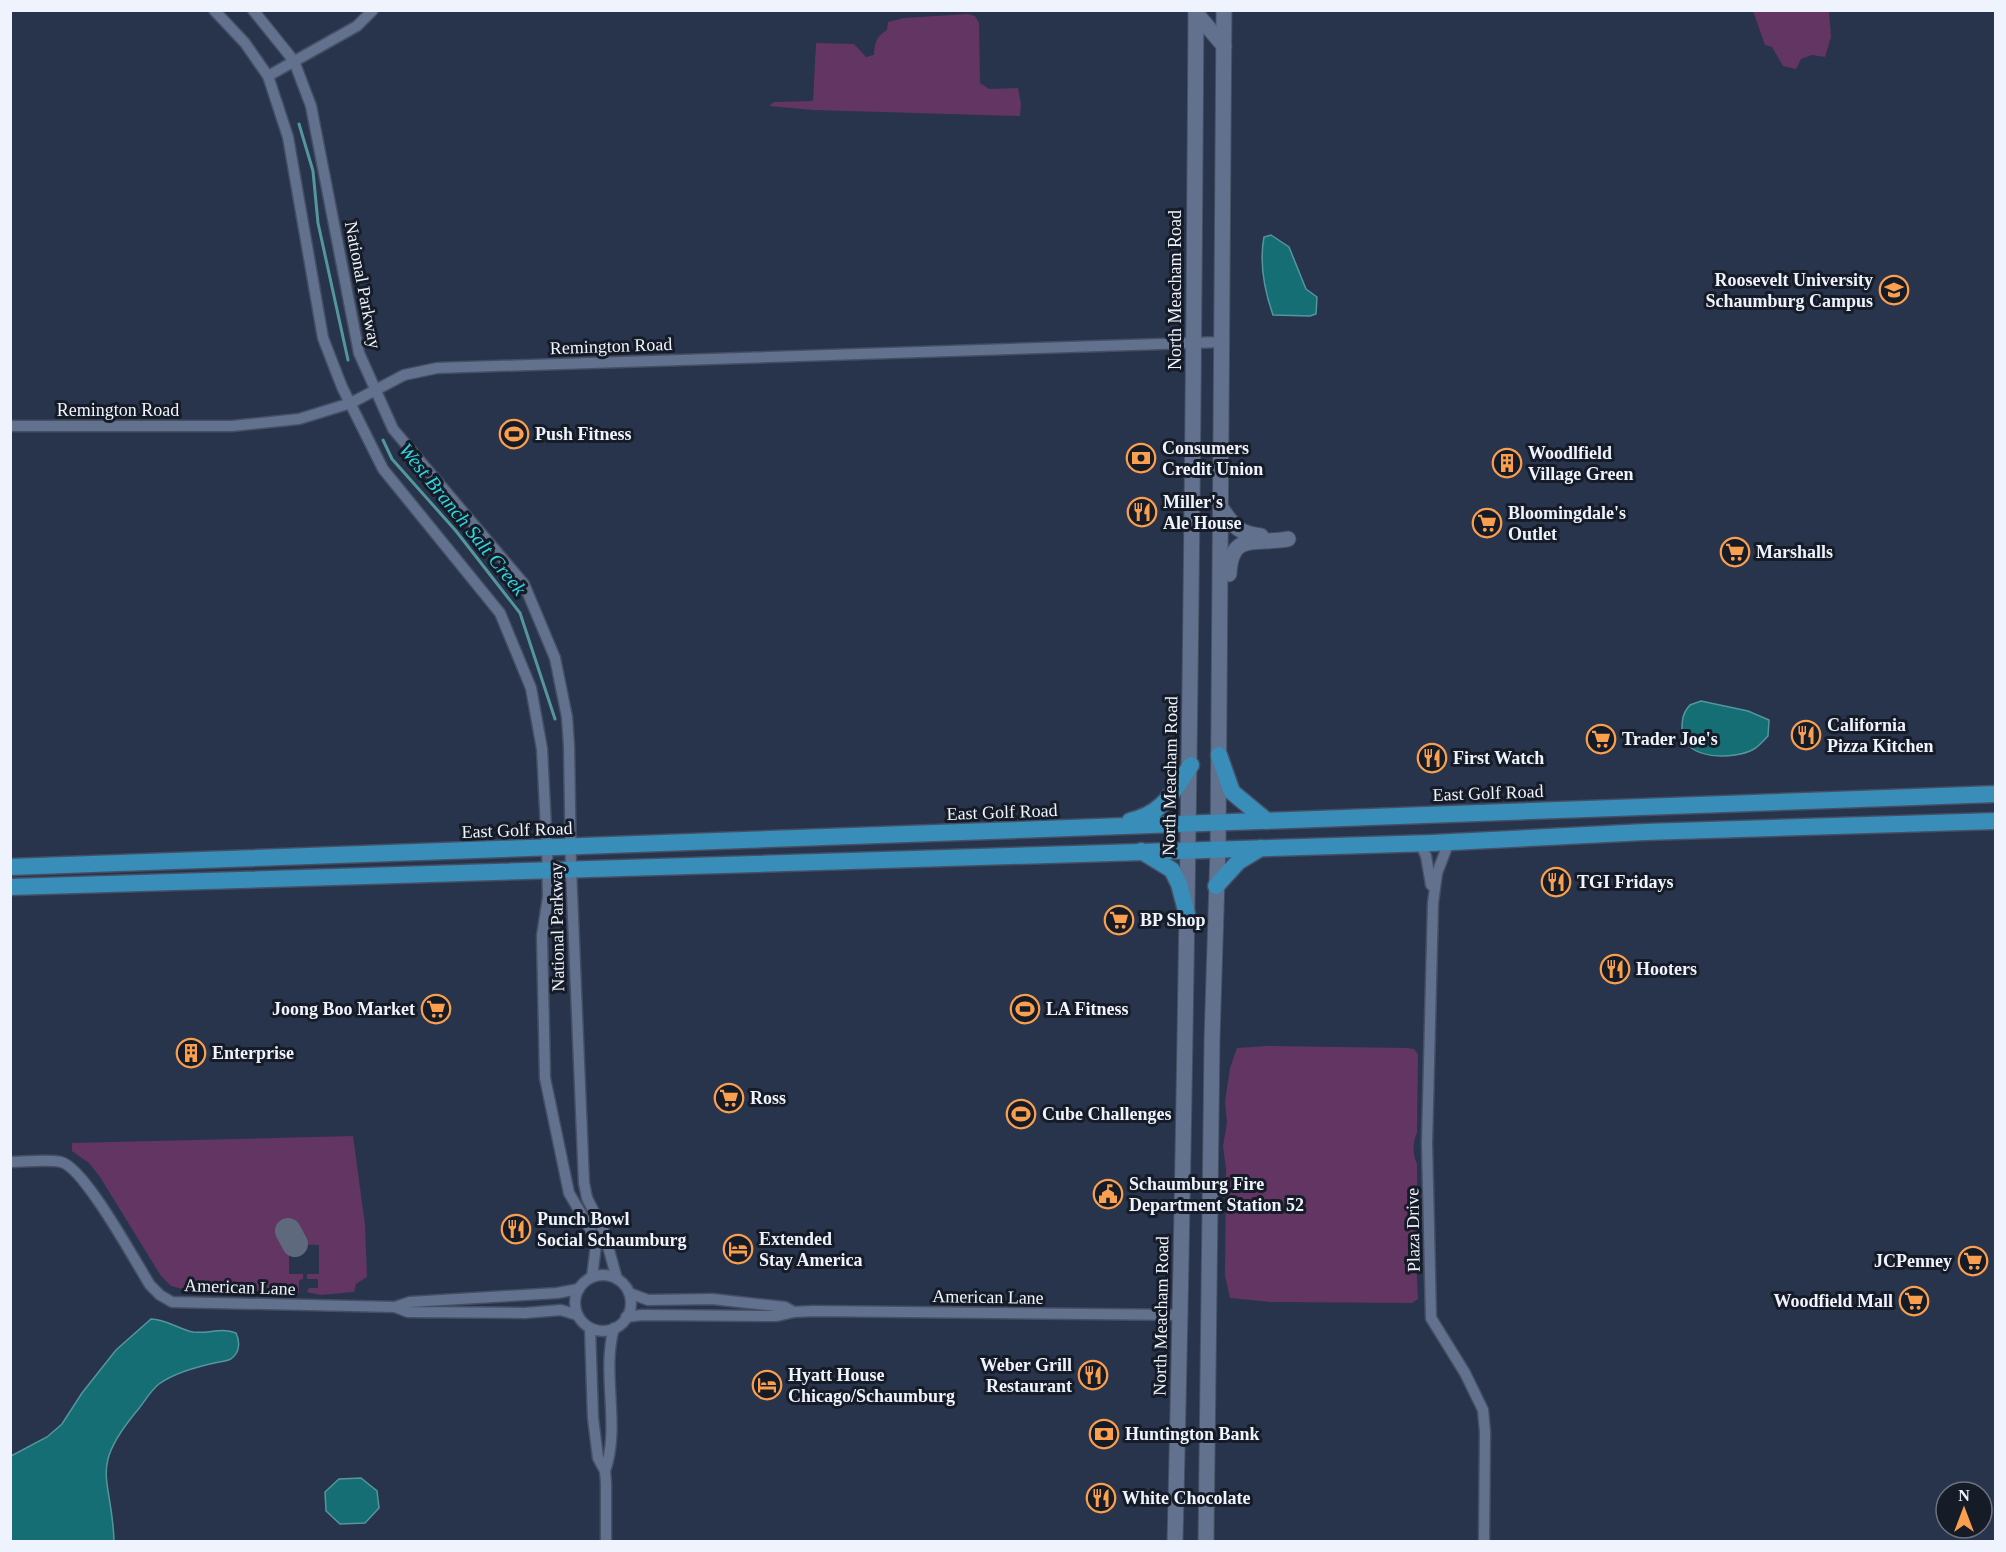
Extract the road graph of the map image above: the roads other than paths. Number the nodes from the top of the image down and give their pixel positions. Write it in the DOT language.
graph roads {
  1 [pos="214,10"];
  2 [pos="254,10"];
  3 [pos="373,10"];
  4 [pos="1224,10"];
  5 [pos="1196,12"];
  6 [pos="1224,46"];
  7 [pos="294,61"];
  8 [pos="268,76"];
  9 [pos="1222,342"];
  10 [pos="1196,344"];
  11 [pos="374,389"];
  12 [pos="351,403"];
  13 [pos="10,426"];
  14 [pos="1221,508"];
  15 [pos="1220,662"];
  16 [pos="1219,755"];
  17 [pos="1191,765"];
  18 [pos="1995,795"];
  19 [pos="1267,821"];
  20 [pos="1995,821"];
  21 [pos="1218,823"];
  22 [pos="1190,824"];
  23 [pos="1101,827"];
  24 [pos="1449,842"];
  25 [pos="1420,843"];
  26 [pos="572,847"];
  27 [pos="1263,847"];
  28 [pos="547,848"];
  29 [pos="1218,848"];
  30 [pos="1189,849"];
  31 [pos="1141,851"];
  32 [pos="10,867"];
  33 [pos="571,869"];
  34 [pos="547,870"];
  35 [pos="1216,886"];
  36 [pos="10,887"];
  37 [pos="1433,903"];
  38 [pos="1188,918"];
  39 [pos="10,1162"];
  40 [pos="592,1277"];
  41 [pos="617,1279"];
  42 [pos="579,1289"];
  43 [pos="629,1293"];
  44 [pos="395,1307"];
  45 [pos="794,1312"];
  46 [pos="577,1315"];
  47 [pos="1182,1315"];
  48 [pos="626,1317"];
  49 [pos="590,1328"];
  50 [pos="614,1328"];
  51 [pos="605,1471"];
  52 [pos="606,1542"];
  53 [pos="1175,1542"];
  54 [pos="1206,1542"];
  55 [pos="1484,1542"];
  1 -- 8 [label="street, National Parkway"];
  2 -- 7 [label="street, National Parkway"];
  3 -- 7 [label="street"];
  4 -- 6 [label="main road"];
  5 -- 6 [label="main road"];
  5 -- 10 [label="main road, North Meacham Road"];
  6 -- 9 [label="main road"];
  7 -- 8 [label="street"];
  7 -- 11 [label="street, National Parkway"];
  8 -- 12 [label="street, National Parkway"];
  9 -- 10 [label="street, Remington Road"];
  9 -- 14 [label="main road"];
  10 -- 11 [label="street, Remington Road"];
  10 -- 17 [label="main road, North Meacham Road"];
  11 -- 12 [label="street, Remington Road"];
  11 -- 26 [label="street, National Parkway"];
  12 -- 13 [label="street, Remington Road"];
  12 -- 28 [label="street, National Parkway"];
  14 -- 15 [label="main road"];
  14 -- 15 [label="main road"];
  15 -- 16 [label="main road"];
  16 -- 19 [label="main road"];
  16 -- 21 [label="main road"];
  17 -- 22 [label="main road, North Meacham Road"];
  17 -- 23 [label="main road"];
  18 -- 19 [label="main road, East Golf Road"];
  19 -- 21 [label="main road, East Golf Road"];
  20 -- 24 [label="main road"];
  21 -- 22 [label="main road, East Golf Road"];
  21 -- 29 [label="main road"];
  22 -- 23 [label="main road, East Golf Road"];
  22 -- 30 [label="main road, North Meacham Road"];
  23 -- 26 [label="main road, East Golf Road"];
  24 -- 25 [label="main road"];
  24 -- 37 [label="street, Plaza Drive"];
  25 -- 27 [label="main road"];
  25 -- 37 [label="street, Plaza Drive"];
  26 -- 28 [label="main road, East Golf Road"];
  26 -- 33 [label="street, National Parkway"];
  27 -- 29 [label="main road"];
  27 -- 35 [label="main road"];
  28 -- 32 [label="main road, East Golf Road"];
  28 -- 34 [label="street, National Parkway"];
  29 -- 30 [label="main road"];
  29 -- 35 [label="main road"];
  30 -- 31 [label="main road"];
  30 -- 38 [label="main road, North Meacham Road"];
  31 -- 33 [label="main road"];
  31 -- 38 [label="main road"];
  33 -- 34 [label="main road"];
  33 -- 41 [label="street, National Parkway"];
  34 -- 36 [label="main road"];
  34 -- 40 [label="street, National Parkway"];
  35 -- 54 [label="main road"];
  37 -- 55 [label="street, Plaza Drive"];
  38 -- 47 [label="main road, North Meacham Road"];
  39 -- 44 [label="street, American Lane"];
  40 -- 41 [label="street"];
  40 -- 42 [label="street"];
  41 -- 43 [label="street"];
  42 -- 44 [label="street, American Lane"];
  42 -- 46 [label="street"];
  43 -- 45 [label="street, American Lane"];
  43 -- 48 [label="street"];
  44 -- 46 [label="street, American Lane"];
  45 -- 47 [label="street, American Lane"];
  45 -- 48 [label="street, American Lane"];
  46 -- 49 [label="street"];
  47 -- 53 [label="main road, North Meacham Road"];
  48 -- 50 [label="street"];
  49 -- 50 [label="street"];
  49 -- 51 [label="street"];
  50 -- 51 [label="street"];
  51 -- 52 [label="street"];
}
